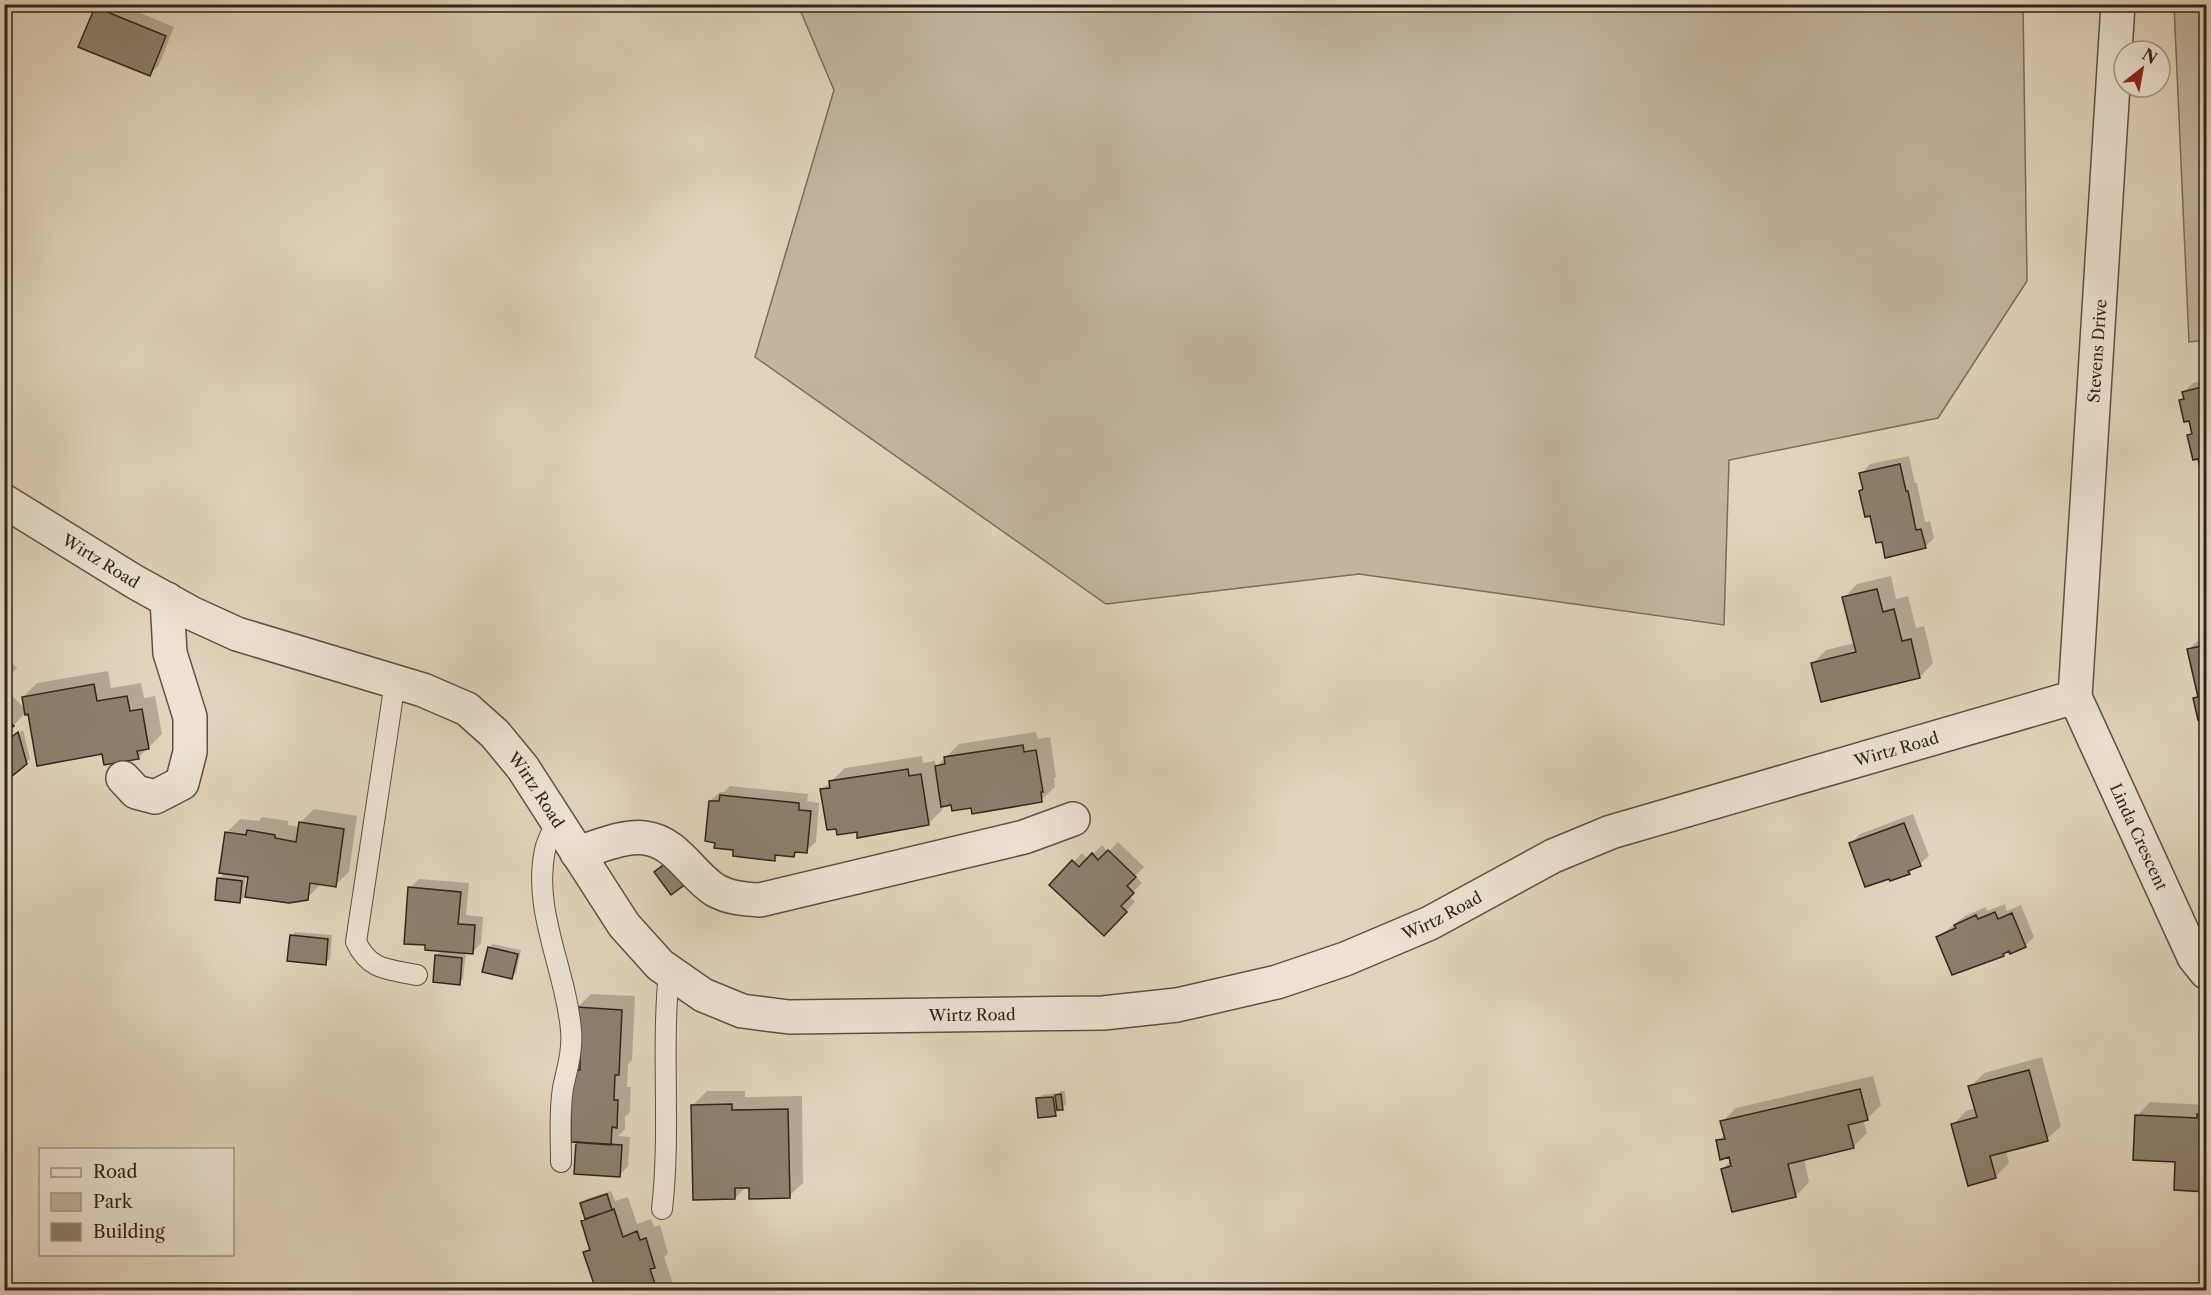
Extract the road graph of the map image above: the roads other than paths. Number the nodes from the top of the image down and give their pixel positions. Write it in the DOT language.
graph roads {
  1 [pos="2118,4"];
  2 [pos="4,501"];
  3 [pos="167,599"];
  4 [pos="395,682"];
  5 [pos="2075,697"];
  6 [pos="123,778"];
  7 [pos="1073,819"];
  8 [pos="557,821"];
  9 [pos="578,853"];
  10 [pos="669,972"];
  11 [pos="2206,972"];
  12 [pos="417,975"];
  13 [pos="561,1161"];
  14 [pos="662,1209"];
  1 -- 5 [label="street, Stevens Drive"];
  2 -- 3 [label="street, Wirtz Road"];
  3 -- 4 [label="street, Wirtz Road"];
  3 -- 6 [label="street"];
  4 -- 8 [label="street, Wirtz Road"];
  4 -- 12 [label="lane"];
  5 -- 10 [label="street, Wirtz Road"];
  5 -- 11 [label="street, Linda Crescent"];
  7 -- 9 [label="street"];
  8 -- 9 [label="street, Wirtz Road"];
  8 -- 13 [label="lane"];
  9 -- 10 [label="street, Wirtz Road"];
  10 -- 14 [label="lane"];
}
